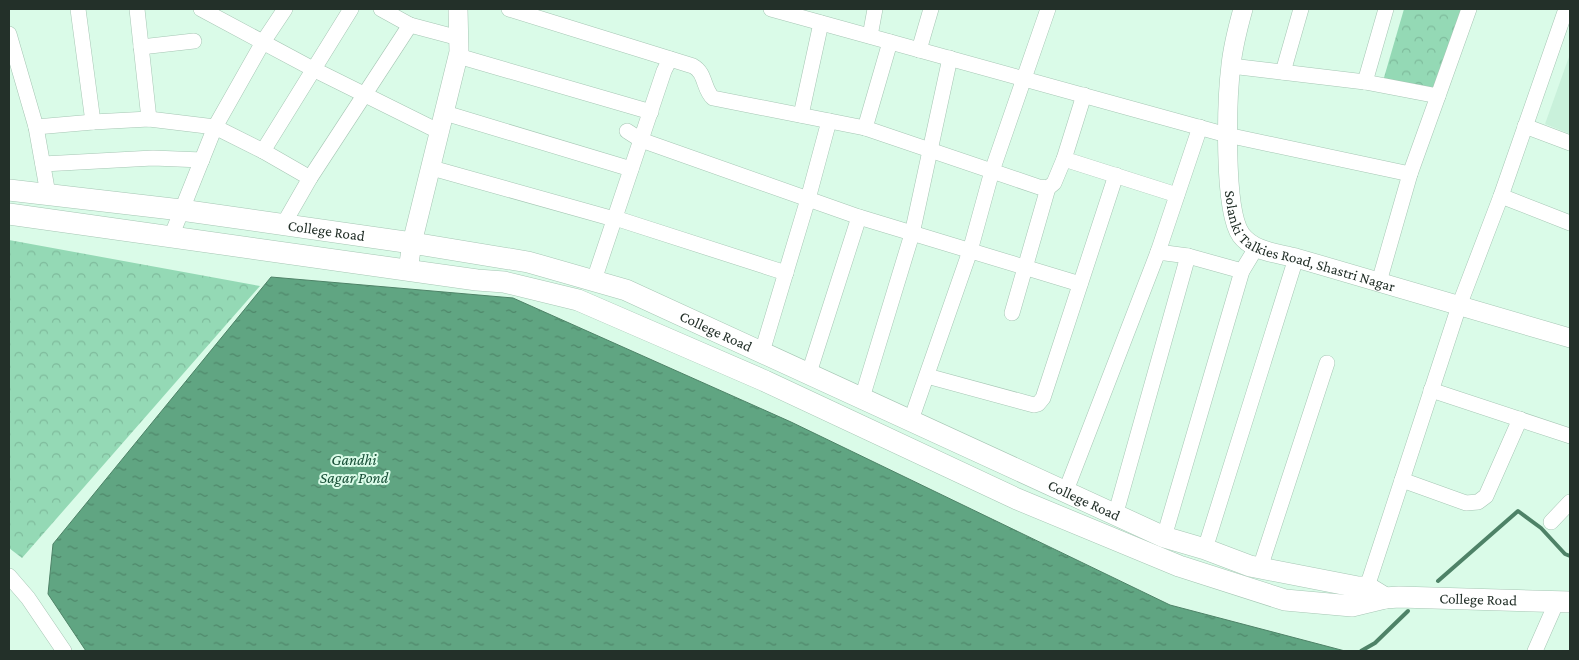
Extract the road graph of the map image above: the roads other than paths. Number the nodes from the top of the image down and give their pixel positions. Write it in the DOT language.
graph roads {
  1 [pos="78,9"];
  2 [pos="137,9"];
  3 [pos="201,9"];
  4 [pos="284,9"];
  5 [pos="351,9"];
  6 [pos="381,9"];
  7 [pos="458,9"];
  8 [pos="509,9"];
  9 [pos="771,9"];
  10 [pos="875,9"];
  11 [pos="931,9"];
  12 [pos="1048,9"];
  13 [pos="1243,9"];
  14 [pos="1301,9"];
  15 [pos="1386,9"];
  16 [pos="1470,9"];
  17 [pos="1566,9"];
  18 [pos="821,23"];
  19 [pos="410,24"];
  20 [pos="9,34"];
  21 [pos="870,36"];
  22 [pos="194,41"];
  23 [pos="263,42"];
  24 [pos="890,42"];
  25 [pos="141,47"];
  26 [pos="459,47"];
  27 [pos="919,50"];
  28 [pos="950,58"];
  29 [pos="670,59"];
  30 [pos="1230,66"];
  31 [pos="313,69"];
  32 [pos="1283,72"];
  33 [pos="1023,79"];
  34 [pos="1365,82"];
  35 [pos="364,95"];
  36 [pos="1084,95"];
  37 [pos="1438,96"];
  38 [pos="445,112"];
  39 [pos="650,112"];
  40 [pos="800,115"];
  41 [pos="150,119"];
  42 [pos="829,121"];
  43 [pos="93,122"];
  44 [pos="1525,126"];
  45 [pos="36,127"];
  46 [pos="215,127"];
  47 [pos="865,128"];
  48 [pos="1200,128"];
  49 [pos="626,131"];
  50 [pos="440,132"];
  51 [pos="1227,135"];
  52 [pos="641,140"];
  53 [pos="1570,143"];
  54 [pos="930,150"];
  55 [pos="264,151"];
  56 [pos="1064,159"];
  57 [pos="202,160"];
  58 [pos="43,164"];
  59 [pos="632,169"];
  60 [pos="439,170"];
  61 [pos="992,171"];
  62 [pos="1410,174"];
  63 [pos="1116,175"];
  64 [pos="310,178"];
  65 [pos="1048,188"];
  66 [pos="9,190"];
  67 [pos="48,194"];
  68 [pos="1177,195"];
  69 [pos="1501,196"];
  70 [pos="808,199"];
  71 [pos="181,210"];
  72 [pos="9,214"];
  73 [pos="859,217"];
  74 [pos="615,218"];
  75 [pos="1570,223"];
  76 [pos="283,225"];
  77 [pos="912,234"];
  78 [pos="171,237"];
  79 [pos="412,243"];
  80 [pos="1256,248"];
  81 [pos="970,251"];
  82 [pos="1158,252"];
  83 [pos="1188,256"];
  84 [pos="1296,258"];
  85 [pos="1026,268"];
  86 [pos="408,270"];
  87 [pos="1242,271"];
  88 [pos="786,273"];
  89 [pos="594,280"];
  90 [pos="1379,282"];
  91 [pos="1080,284"];
  92 [pos="1459,306"];
  93 [pos="1012,313"];
  94 [pos="1570,338"];
  95 [pos="762,352"];
  96 [pos="1327,363"];
  97 [pos="809,374"];
  98 [pos="927,376"];
  99 [pos="1432,390"];
  100 [pos="862,398"];
  101 [pos="1520,419"];
  102 [pos="911,420"];
  103 [pos="1570,436"];
  104 [pos="1402,480"];
  105 [pos="1065,493"];
  106 [pos="1570,502"];
  107 [pos="1115,516"];
  108 [pos="1551,522"];
  109 [pos="1164,537"];
  110 [pos="1205,549"];
  111 [pos="1260,568"];
  112 [pos="9,576"];
  113 [pos="1367,587"];
  114 [pos="1385,598"];
  115 [pos="1564,602"];
  116 [pos="64,651"];
  117 [pos="1535,651"];
  1 -- 43 [label="street"];
  2 -- 25 [label="street"];
  3 -- 23 [label="street"];
  4 -- 23 [label="street"];
  5 -- 31 [label="street"];
  6 -- 19 [label="street"];
  7 -- 26 [label="street"];
  8 -- 29 [label="street"];
  9 -- 18 [label="street"];
  10 -- 21 [label="street"];
  11 -- 27 [label="street"];
  12 -- 33 [label="street"];
  13 -- 30 [label="street, Solanki Talkies Road, Shastri Nagar"];
  14 -- 32 [label="street"];
  15 -- 34 [label="street"];
  16 -- 37 [label="street"];
  17 -- 44 [label="street"];
  18 -- 21 [label="street"];
  18 -- 40 [label="street"];
  19 -- 26 [label="street"];
  19 -- 35 [label="street"];
  20 -- 45 [label="street"];
  21 -- 24 [label="street"];
  22 -- 25 [label="street"];
  23 -- 31 [label="street"];
  23 -- 46 [label="street"];
  24 -- 27 [label="street"];
  24 -- 47 [label="street"];
  25 -- 41 [label="street"];
  26 -- 38 [label="street"];
  26 -- 39 [label="street"];
  27 -- 28 [label="street"];
  28 -- 33 [label="street"];
  28 -- 54 [label="street"];
  29 -- 39 [label="street"];
  29 -- 40 [label="street"];
  30 -- 32 [label="street"];
  30 -- 51 [label="street, Solanki Talkies Road, Shastri Nagar"];
  31 -- 35 [label="street"];
  31 -- 55 [label="street"];
  32 -- 34 [label="street"];
  33 -- 36 [label="street"];
  33 -- 61 [label="street"];
  34 -- 37 [label="street"];
  35 -- 50 [label="street"];
  35 -- 64 [label="street"];
  36 -- 48 [label="street"];
  36 -- 56 [label="street"];
  37 -- 62 [label="street"];
  38 -- 50 [label="street"];
  38 -- 59 [label="street"];
  39 -- 52 [label="street"];
  40 -- 42 [label="street"];
  41 -- 43 [label="street"];
  41 -- 46 [label="street"];
  42 -- 47 [label="street"];
  42 -- 70 [label="street"];
  43 -- 45 [label="street"];
  44 -- 53 [label="street"];
  44 -- 69 [label="street"];
  45 -- 58 [label="street"];
  46 -- 55 [label="street"];
  46 -- 57 [label="street"];
  47 -- 54 [label="street"];
  48 -- 51 [label="street"];
  48 -- 68 [label="street"];
  49 -- 52 [label="street"];
  50 -- 79 [label="street"];
  51 -- 62 [label="street"];
  51 -- 80 [label="street, Solanki Talkies Road, Shastri Nagar"];
  52 -- 59 [label="street"];
  52 -- 70 [label="street"];
  54 -- 61 [label="street"];
  54 -- 77 [label="street"];
  55 -- 64 [label="street"];
  56 -- 63 [label="street"];
  56 -- 65 [label="street"];
  57 -- 58 [label="street"];
  57 -- 71 [label="street"];
  58 -- 67 [label="street"];
  59 -- 74 [label="street"];
  60 -- 74 [label="street"];
  61 -- 65 [label="street"];
  61 -- 81 [label="street"];
  62 -- 90 [label="street"];
  63 -- 68 [label="street"];
  63 -- 91 [label="street"];
  64 -- 76 [label="street"];
  65 -- 85 [label="street"];
  66 -- 67 [label="main road, College Road"];
  67 -- 71 [label="main road, College Road"];
  68 -- 82 [label="street"];
  69 -- 75 [label="street"];
  69 -- 92 [label="street"];
  70 -- 73 [label="street"];
  70 -- 88 [label="street"];
  71 -- 76 [label="main road, College Road"];
  71 -- 78 [label="street"];
  72 -- 78 [label="main road, College Road"];
  73 -- 77 [label="street"];
  73 -- 97 [label="street"];
  74 -- 88 [label="street"];
  74 -- 89 [label="street"];
  76 -- 79 [label="main road, College Road"];
  77 -- 81 [label="street"];
  77 -- 100 [label="street"];
  78 -- 86 [label="main road, College Road"];
  79 -- 86 [label="street"];
  79 -- 89 [label="main road, College Road"];
  80 -- 84 [label="street, Solanki Talkies Road, Shastri Nagar"];
  80 -- 87 [label="street"];
  81 -- 85 [label="street"];
  81 -- 98 [label="street"];
  82 -- 83 [label="street"];
  82 -- 105 [label="street"];
  83 -- 87 [label="street"];
  83 -- 107 [label="street"];
  84 -- 90 [label="street, Solanki Talkies Road, Shastri Nagar"];
  84 -- 110 [label="street"];
  85 -- 91 [label="street"];
  85 -- 93 [label="street"];
  86 -- 114 [label="main road, College Road"];
  87 -- 109 [label="street"];
  88 -- 95 [label="street"];
  89 -- 95 [label="main road, College Road"];
  90 -- 92 [label="street, Solanki Talkies Road, Shastri Nagar"];
  91 -- 98 [label="street"];
  92 -- 94 [label="street, Solanki Talkies Road, Shastri Nagar"];
  92 -- 99 [label="street"];
  95 -- 97 [label="main road, College Road"];
  96 -- 111 [label="street"];
  97 -- 100 [label="main road, College Road"];
  98 -- 102 [label="street"];
  99 -- 101 [label="street"];
  99 -- 104 [label="street"];
  100 -- 102 [label="main road, College Road"];
  101 -- 103 [label="street"];
  101 -- 104 [label="street"];
  102 -- 105 [label="main road, College Road"];
  104 -- 113 [label="street"];
  105 -- 107 [label="main road, College Road"];
  106 -- 108 [label="street"];
  107 -- 109 [label="main road, College Road"];
  109 -- 110 [label="main road, College Road"];
  110 -- 111 [label="main road, College Road"];
  111 -- 113 [label="main road, College Road"];
  112 -- 116 [label="street"];
  113 -- 114 [label="main road, College Road"];
  114 -- 115 [label="main road, College Road"];
  115 -- 117 [label="street"];
}
